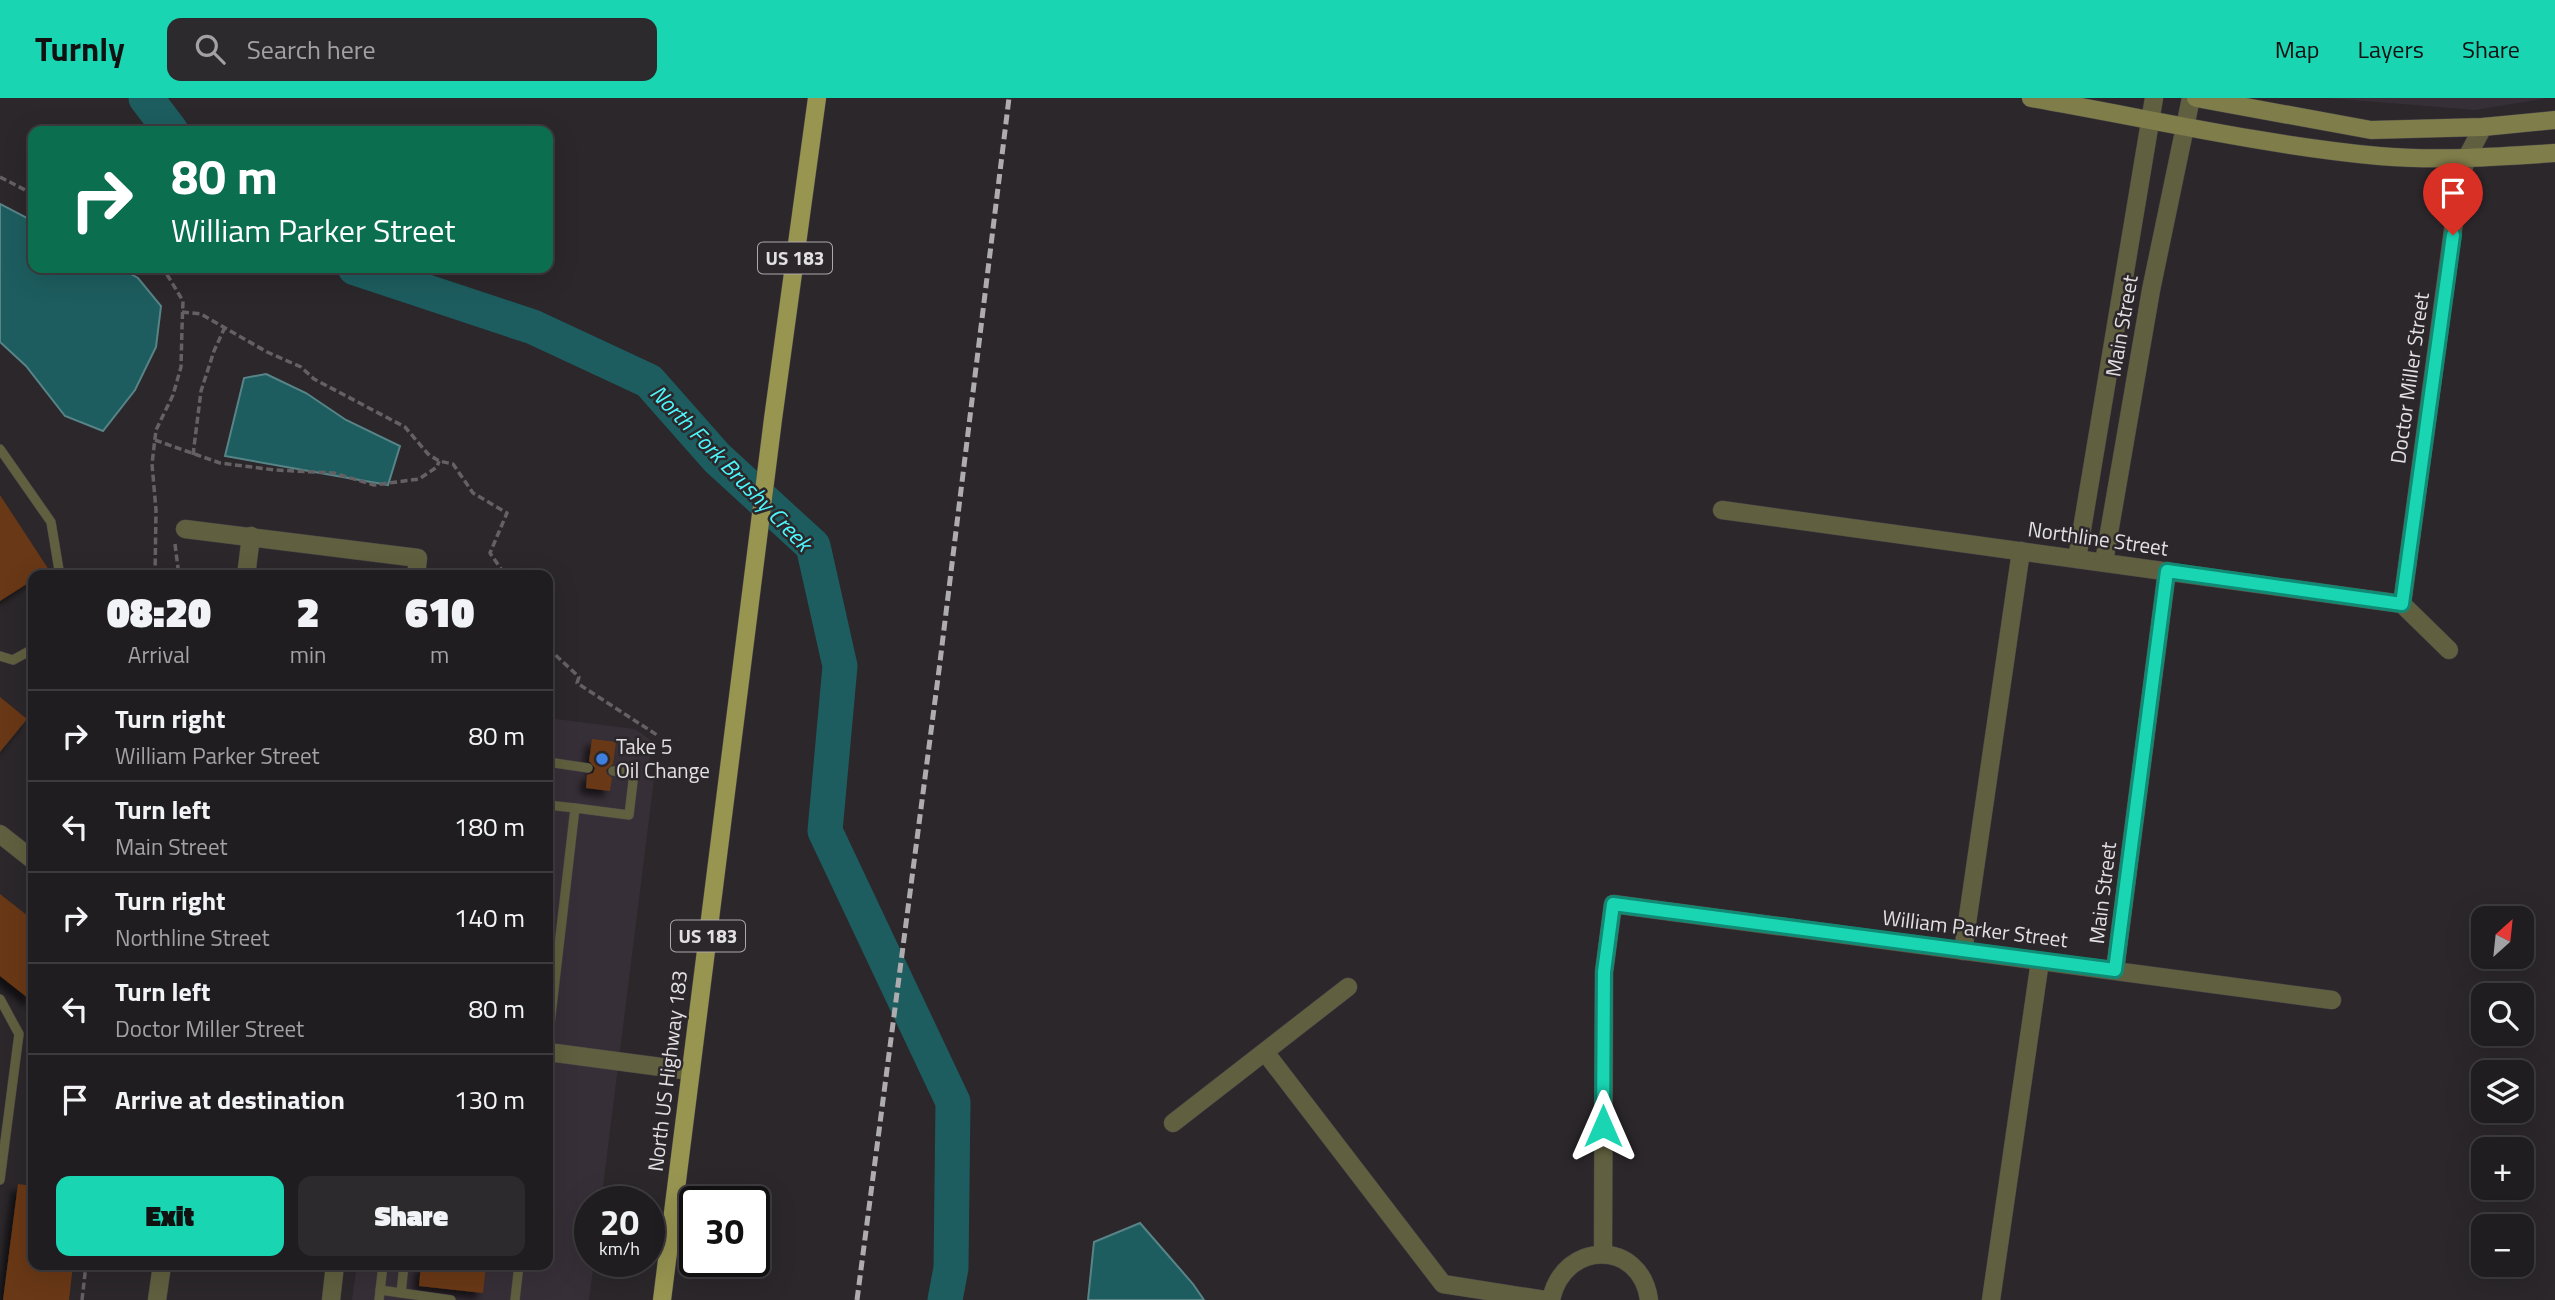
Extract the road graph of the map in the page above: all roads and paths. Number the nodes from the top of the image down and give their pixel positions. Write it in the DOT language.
graph roads {
  1 [pos="817,98"];
  2 [pos="2031,98"];
  3 [pos="2154,98"];
  4 [pos="2193,98"];
  5 [pos="2150,119"];
  6 [pos="2555,120"];
  7 [pos="2184,126"];
  8 [pos="2483,127"];
  9 [pos="2555,153"];
  10 [pos="2466,159"];
  11 [pos="0,177"];
  12 [pos="28,191"];
  13 [pos="166,273"];
  14 [pos="182,312"];
  15 [pos="225,327"];
  16 [pos="155,440"];
  17 [pos="0,449"];
  18 [pos="193,455"];
  19 [pos="439,461"];
  20 [pos="1722,510"];
  21 [pos="162,525"];
  22 [pos="156,526"];
  23 [pos="180,533"];
  24 [pos="251,536"];
  25 [pos="2021,551"];
  26 [pos="2077,559"];
  27 [pos="2104,562"];
  28 [pos="59,570"];
  29 [pos="155,570"];
  30 [pos="178,570"];
  31 [pos="247,570"];
  32 [pos="417,570"];
  33 [pos="502,570"];
  34 [pos="2167,571"];
  35 [pos="2402,604"];
  36 [pos="2449,650"];
  37 [pos="28,652"];
  38 [pos="553,653"];
  39 [pos="0,656"];
  40 [pos="657,735"];
  41 [pos="553,763"];
  42 [pos="588,768"];
  43 [pos="613,771"];
  44 [pos="553,806"];
  45 [pos="575,808"];
  46 [pos="0,834"];
  47 [pos="28,856"];
  48 [pos="1963,951"];
  49 [pos="2039,961"];
  50 [pos="2115,970"];
  51 [pos="553,974"];
  52 [pos="1348,987"];
  53 [pos="0,999"];
  54 [pos="2332,1000"];
  55 [pos="1265,1052"];
  56 [pos="553,1053"];
  57 [pos="691,1071"];
  58 [pos="1173,1123"];
  59 [pos="0,1180"];
  60 [pos="1603,1254"];
  61 [pos="85,1270"];
  62 [pos="161,1270"];
  63 [pos="334,1270"];
  64 [pos="382,1270"];
  65 [pos="403,1270"];
  66 [pos="518,1270"];
  67 [pos="401,1293"];
  68 [pos="380,1295"];
  69 [pos="82,1300"];
  70 [pos="157,1300"];
  71 [pos="331,1300"];
  72 [pos="451,1300"];
  73 [pos="515,1300"];
  74 [pos="662,1300"];
  75 [pos="1545,1300"];
  76 [pos="1551,1300"];
  77 [pos="1649,1300"];
  78 [pos="1991,1300"];
  1 -- 57 [label="main road, North US Highway 183 / US 183"];
  2 -- 5 [label="street"];
  3 -- 5 [label="street, Main Street"];
  4 -- 7 [label="street, Main Street"];
  4 -- 8 [label="street"];
  5 -- 7 [label="street"];
  5 -- 26 [label="street, Main Street"];
  6 -- 8 [label="street"];
  7 -- 10 [label="street"];
  7 -- 27 [label="street, Main Street"];
  8 -- 10 [label="street, Doctor Miller Street"];
  9 -- 10 [label="street"];
  10 -- 35 [label="street, Doctor Miller Street"];
  11 -- 12 [label="path"];
  13 -- 14 [label="path"];
  14 -- 15 [label="path"];
  14 -- 16 [label="path"];
  15 -- 18 [label="path"];
  15 -- 19 [label="path"];
  16 -- 18 [label="path"];
  16 -- 22 [label="path"];
  17 -- 28 [label="lane"];
  18 -- 19 [label="path"];
  19 -- 33 [label="path"];
  20 -- 25 [label="street, Northline Street"];
  21 -- 22 [label="path"];
  22 -- 29 [label="path"];
  23 -- 24 [label="street"];
  23 -- 30 [label="path"];
  24 -- 31 [label="street"];
  24 -- 32 [label="street"];
  25 -- 26 [label="street, Northline Street"];
  25 -- 48 [label="street"];
  26 -- 27 [label="street, Northline Street"];
  27 -- 34 [label="street, Northline Street"];
  34 -- 35 [label="street, Northline Street"];
  34 -- 50 [label="street, Main Street"];
  35 -- 36 [label="street"];
  37 -- 39 [label="lane"];
  38 -- 40 [label="path"];
  41 -- 42 [label="lane"];
  43 -- 45 [label="lane"];
  44 -- 45 [label="lane"];
  45 -- 51 [label="lane"];
  46 -- 47 [label="street"];
  48 -- 49 [label="street, William Parker Street"];
  48 -- 60 [label="street, William Parker Street"];
  49 -- 50 [label="street, William Parker Street"];
  49 -- 78 [label="street"];
  50 -- 54 [label="street, William Parker Street"];
  52 -- 55 [label="street"];
  53 -- 59 [label="lane"];
  55 -- 58 [label="street"];
  55 -- 75 [label="street"];
  56 -- 57 [label="street"];
  57 -- 74 [label="main road, North US Highway 183 / US 183"];
  60 -- 76 [label="street"];
  60 -- 77 [label="street"];
  61 -- 69 [label="path"];
  62 -- 70 [label="street"];
  63 -- 71 [label="street"];
  64 -- 68 [label="lane"];
  65 -- 67 [label="lane"];
  66 -- 73 [label="lane"];
  67 -- 68 [label="lane"];
  67 -- 72 [label="lane"];
}
